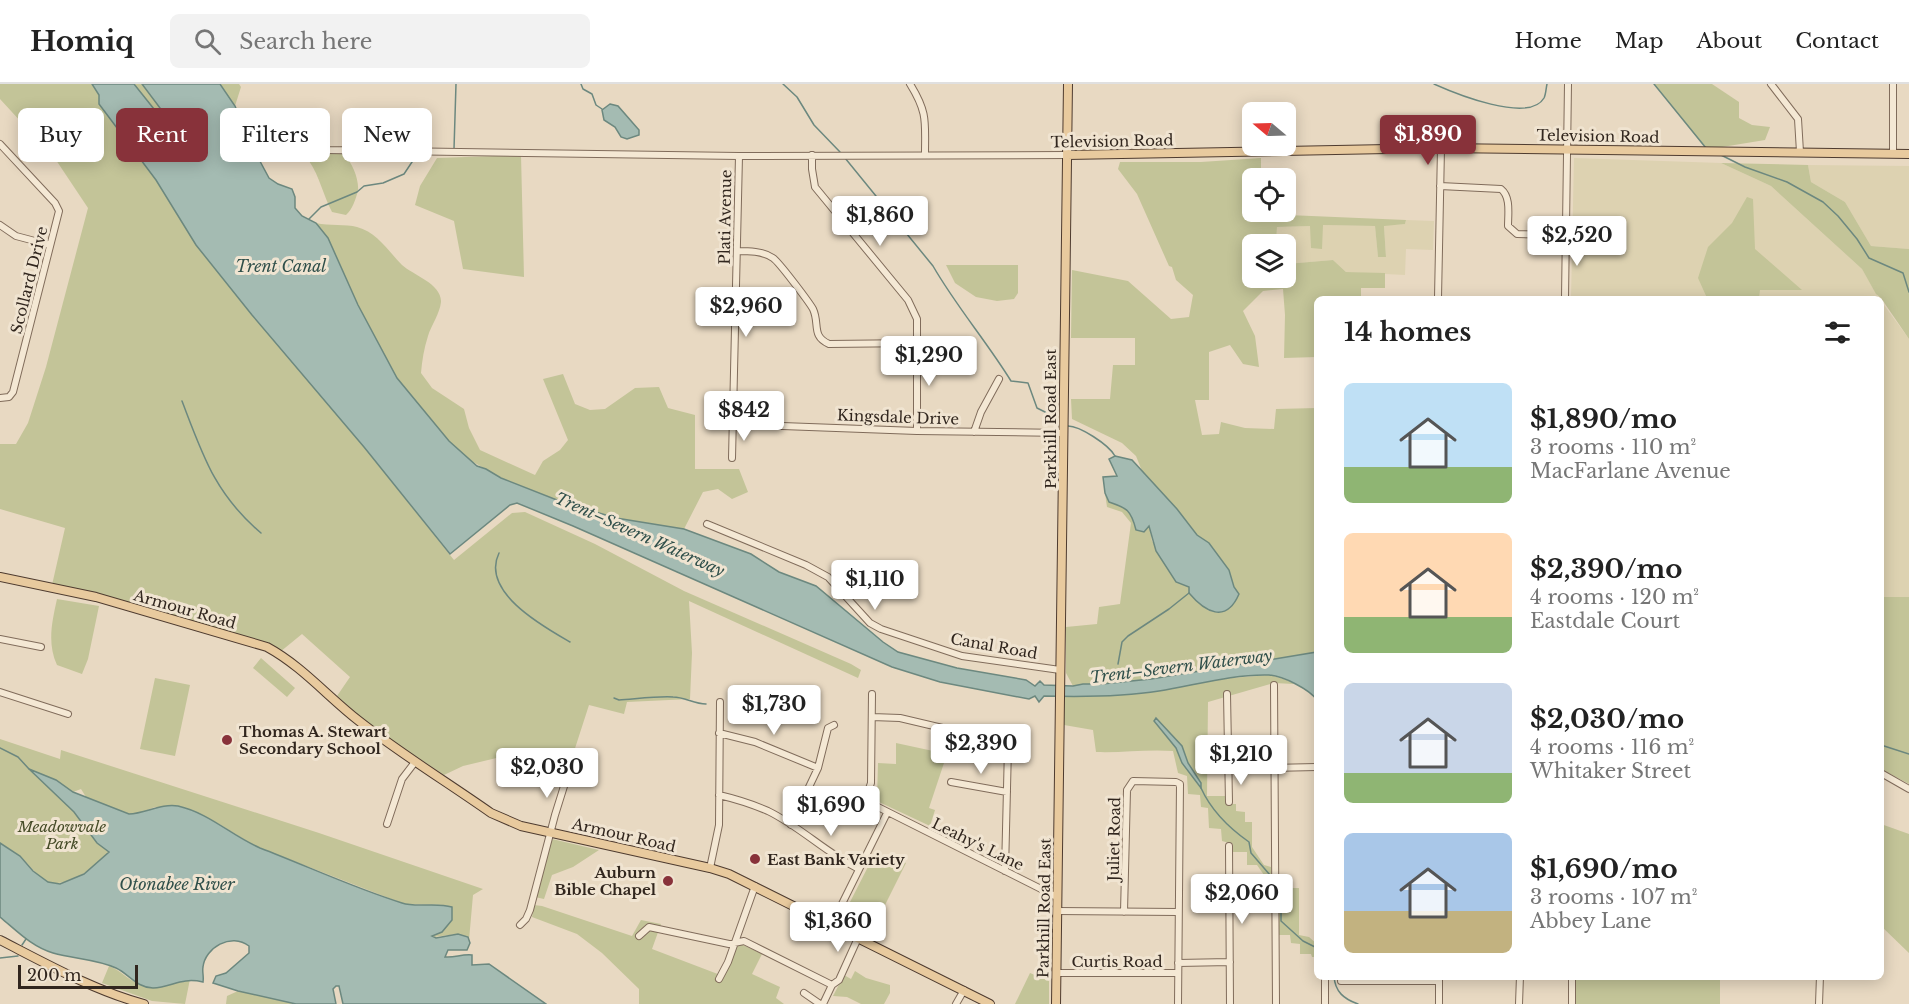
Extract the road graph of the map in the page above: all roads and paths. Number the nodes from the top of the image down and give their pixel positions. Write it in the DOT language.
graph roads {
  1 [pos="910,84"];
  2 [pos="1068,84"];
  3 [pos="1568,84"];
  4 [pos="1771,84"];
  5 [pos="1893,84"];
  6 [pos="0,144"];
  7 [pos="1441,148"];
  8 [pos="1567,149"];
  9 [pos="330,150"];
  10 [pos="1800,152"];
  11 [pos="1893,153"];
  12 [pos="1909,154"];
  13 [pos="812,155"];
  14 [pos="925,155"];
  15 [pos="1067,155"];
  16 [pos="739,156"];
  17 [pos="1440,186"];
  18 [pos="0,225"];
  19 [pos="1566,235"];
  20 [pos="50,245"];
  21 [pos="737,251"];
  22 [pos="1438,296"];
  23 [pos="1565,296"];
  24 [pos="917,343"];
  25 [pos="999,379"];
  26 [pos="0,398"];
  27 [pos="732,424"];
  28 [pos="917,431"];
  29 [pos="974,432"];
  30 [pos="1064,433"];
  31 [pos="732,458"];
  32 [pos="707,524"];
  33 [pos="0,577"];
  34 [pos="0,639"];
  35 [pos="41,647"];
  36 [pos="1060,670"];
  37 [pos="1274,685"];
  38 [pos="0,692"];
  39 [pos="872,694"];
  40 [pos="1227,694"];
  41 [pos="720,702"];
  42 [pos="68,714"];
  43 [pos="872,717"];
  44 [pos="834,725"];
  45 [pos="719,733"];
  46 [pos="415,762"];
  47 [pos="1314,767"];
  48 [pos="818,768"];
  49 [pos="1274,768"];
  50 [pos="1230,769"];
  51 [pos="1884,775"];
  52 [pos="569,778"];
  53 [pos="951,782"];
  54 [pos="1909,789"];
  55 [pos="1007,792"];
  56 [pos="719,795"];
  57 [pos="1229,802"];
  58 [pos="887,813"];
  59 [pos="387,824"];
  60 [pos="791,825"];
  61 [pos="551,832"];
  62 [pos="1229,846"];
  63 [pos="710,867"];
  64 [pos="859,869"];
  65 [pos="1005,871"];
  66 [pos="755,886"];
  67 [pos="1230,893"];
  68 [pos="1275,893"];
  69 [pos="1058,897"];
  70 [pos="1057,911"];
  71 [pos="1124,912"];
  72 [pos="1178,912"];
  73 [pos="832,924"];
  74 [pos="520,925"];
  75 [pos="639,936"];
  76 [pos="858,938"];
  77 [pos="0,940"];
  78 [pos="735,942"];
  79 [pos="1230,962"];
  80 [pos="1178,963"];
  81 [pos="1057,973"];
  82 [pos="1178,973"];
  83 [pos="719,979"];
  84 [pos="1325,980"];
  85 [pos="1390,980"];
  86 [pos="1439,980"];
  87 [pos="1520,980"];
  88 [pos="1572,980"];
  89 [pos="1820,980"];
  90 [pos="1341,981"];
  91 [pos="832,985"];
  92 [pos="964,990"];
  93 [pos="804,993"];
  94 [pos="144,1004"];
  95 [pos="821,1004"];
  96 [pos="956,1004"];
  97 [pos="990,1004"];
  98 [pos="1056,1004"];
  99 [pos="1178,1004"];
  100 [pos="1230,1004"];
  101 [pos="1276,1004"];
  102 [pos="1325,1004"];
  103 [pos="1439,1004"];
  104 [pos="1519,1004"];
  105 [pos="1572,1004"];
  106 [pos="1819,1004"];
  1 -- 14 [label="street"];
  2 -- 15 [label="main road, Parkhill Road East"];
  3 -- 8 [label="street"];
  4 -- 10 [label="street"];
  5 -- 11 [label="street"];
  6 -- 20 [label="street, Scollard Drive"];
  7 -- 8 [label="main road, Television Road"];
  7 -- 15 [label="main road, Television Road"];
  7 -- 17 [label="street"];
  8 -- 10 [label="main road, Television Road"];
  8 -- 19 [label="street"];
  9 -- 16 [label="street, Television Road"];
  10 -- 11 [label="main road, Television Road"];
  11 -- 12 [label="main road, Television Road"];
  13 -- 14 [label="street, Television Road"];
  13 -- 16 [label="street, Television Road"];
  13 -- 24 [label="street"];
  14 -- 15 [label="street, Television Road"];
  15 -- 30 [label="main road, Parkhill Road East"];
  16 -- 21 [label="street, Plati Avenue"];
  17 -- 19 [label="street"];
  17 -- 22 [label="street"];
  18 -- 20 [label="street"];
  19 -- 23 [label="street"];
  20 -- 26 [label="street, Scollard Drive"];
  21 -- 24 [label="street"];
  21 -- 27 [label="street, Plati Avenue"];
  24 -- 28 [label="street"];
  25 -- 29 [label="street"];
  27 -- 28 [label="street, Kingsdale Drive"];
  27 -- 31 [label="street, Plati Avenue"];
  28 -- 29 [label="street, Kingsdale Drive"];
  29 -- 30 [label="street, Kingsdale Drive"];
  30 -- 36 [label="main road, Parkhill Road East"];
  32 -- 36 [label="street, Canal Road"];
  33 -- 46 [label="main road, Armour Road"];
  34 -- 35 [label="street"];
  36 -- 69 [label="main road, Parkhill Road East"];
  37 -- 49 [label="street"];
  38 -- 42 [label="street"];
  39 -- 43 [label="street"];
  40 -- 50 [label="street"];
  41 -- 45 [label="street"];
  43 -- 55 [label="street"];
  43 -- 58 [label="street, Leahy's Lane"];
  44 -- 48 [label="street"];
  45 -- 48 [label="street"];
  45 -- 56 [label="street"];
  46 -- 59 [label="street"];
  46 -- 61 [label="main road, Armour Road"];
  47 -- 49 [label="street"];
  48 -- 60 [label="street"];
  49 -- 50 [label="street"];
  49 -- 68 [label="street"];
  50 -- 57 [label="street"];
  51 -- 54 [label="street"];
  52 -- 61 [label="street"];
  53 -- 55 [label="street"];
  55 -- 65 [label="street"];
  56 -- 60 [label="street"];
  56 -- 63 [label="street"];
  58 -- 64 [label="street"];
  58 -- 65 [label="street, Leahy's Lane"];
  60 -- 64 [label="street"];
  61 -- 63 [label="main road, Armour Road"];
  61 -- 74 [label="street"];
  62 -- 67 [label="street"];
  63 -- 66 [label="main road, Armour Road"];
  64 -- 73 [label="street"];
  65 -- 69 [label="street, Leahy's Lane"];
  66 -- 73 [label="main road, Armour Road"];
  66 -- 78 [label="street"];
  67 -- 68 [label="street"];
  67 -- 79 [label="street"];
  68 -- 101 [label="street"];
  69 -- 70 [label="main road, Parkhill Road East"];
  70 -- 71 [label="street"];
  70 -- 81 [label="main road, Parkhill Road East"];
  71 -- 72 [label="street"];
  71 -- 72 [label="street, Juliet Road"];
  72 -- 80 [label="street"];
  73 -- 76 [label="main road, Armour Road"];
  75 -- 78 [label="street"];
  76 -- 91 [label="street"];
  76 -- 92 [label="main road, Armour Road"];
  77 -- 94 [label="main road"];
  78 -- 83 [label="street"];
  78 -- 91 [label="street"];
  79 -- 80 [label="street, Curtis Road"];
  79 -- 100 [label="street"];
  80 -- 82 [label="street"];
  81 -- 82 [label="street, Curtis Road"];
  81 -- 98 [label="main road, Parkhill Road East"];
  82 -- 99 [label="street"];
  84 -- 102 [label="street"];
  85 -- 90 [label="street"];
  86 -- 103 [label="street"];
  87 -- 104 [label="street"];
  88 -- 105 [label="street"];
  89 -- 106 [label="street"];
  91 -- 95 [label="street"];
  92 -- 96 [label="street"];
  92 -- 97 [label="main road, Armour Road"];
  93 -- 95 [label="street"];
}
